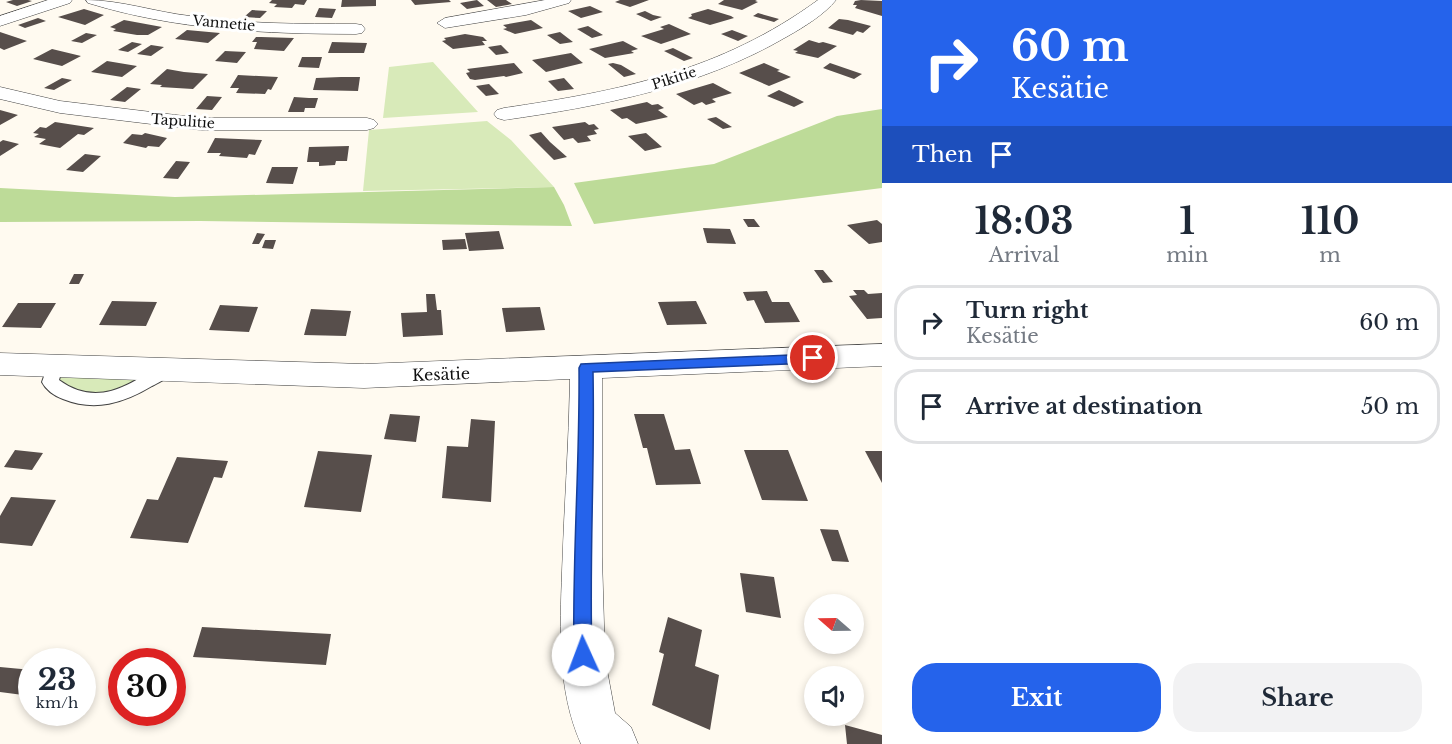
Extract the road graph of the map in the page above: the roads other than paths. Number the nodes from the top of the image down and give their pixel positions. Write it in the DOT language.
graph roads {
  1 [pos="64,0"];
  2 [pos="94,0"];
  3 [pos="563,0"];
  4 [pos="828,0"];
  5 [pos="0,21"];
  6 [pos="445,23"];
  7 [pos="356,29"];
  8 [pos="0,93"];
  9 [pos="504,114"];
  10 [pos="368,124"];
  11 [pos="882,355"];
  12 [pos="0,364"];
  13 [pos="586,368"];
  14 [pos="614,744"];
  1 -- 5 [label="street"];
  2 -- 7 [label="street, Vannetie"];
  3 -- 6 [label="street"];
  4 -- 9 [label="street, Pikitie"];
  8 -- 10 [label="street, Tapulitie"];
  11 -- 13 [label="street, Kesätie"];
  12 -- 13 [label="street, Kesätie"];
  13 -- 14 [label="street"];
}
